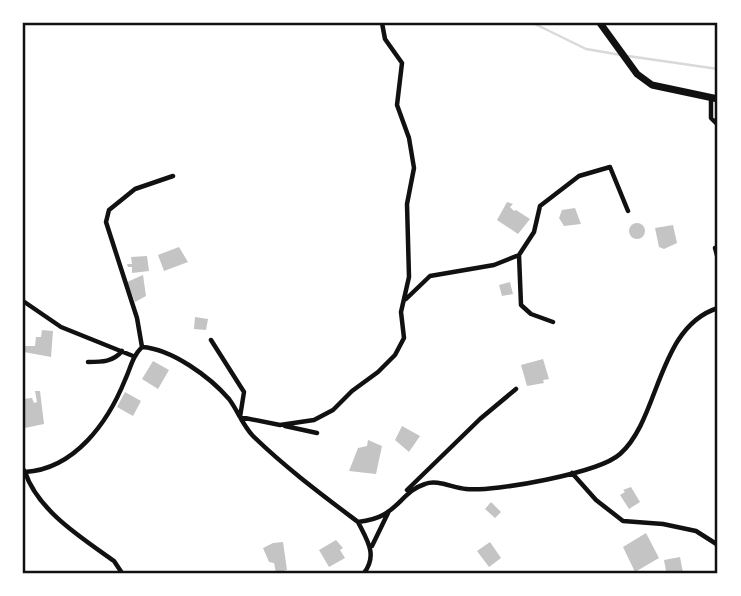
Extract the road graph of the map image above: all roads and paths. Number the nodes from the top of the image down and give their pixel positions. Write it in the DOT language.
graph roads {
  1 [pos="382,23"];
  2 [pos="600,23"];
  3 [pos="714,98"];
  4 [pos="718,125"];
  5 [pos="173,176"];
  6 [pos="628,211"];
  7 [pos="715,248"];
  8 [pos="519,255"];
  9 [pos="718,260"];
  10 [pos="405,300"];
  11 [pos="23,301"];
  12 [pos="718,308"];
  13 [pos="553,321"];
  14 [pos="211,340"];
  15 [pos="142,347"];
  16 [pos="122,351"];
  17 [pos="133,356"];
  18 [pos="88,362"];
  19 [pos="516,390"];
  20 [pos="240,417"];
  21 [pos="280,425"];
  22 [pos="317,433"];
  23 [pos="24,470"];
  24 [pos="572,473"];
  25 [pos="404,494"];
  26 [pos="388,511"];
  27 [pos="358,522"];
  28 [pos="717,544"];
  29 [pos="371,547"];
  30 [pos="718,552"];
  31 [pos="122,573"];
  32 [pos="364,573"];
  1 -- 10 [label="street"];
  2 -- 3 [label="main road"];
  3 -- 4 [label="street"];
  5 -- 15 [label="street"];
  6 -- 8 [label="street"];
  7 -- 9 [label="street"];
  8 -- 10 [label="street"];
  8 -- 13 [label="street"];
  10 -- 21 [label="street"];
  11 -- 16 [label="street"];
  12 -- 24 [label="street"];
  14 -- 20 [label="street"];
  15 -- 17 [label="street"];
  15 -- 20 [label="street"];
  16 -- 17 [label="street"];
  16 -- 18 [label="street"];
  17 -- 23 [label="street"];
  19 -- 25 [label="street"];
  20 -- 21 [label="street"];
  20 -- 27 [label="street"];
  21 -- 22 [label="street"];
  23 -- 31 [label="street"];
  24 -- 25 [label="street"];
  24 -- 28 [label="street"];
  25 -- 26 [label="street"];
  26 -- 27 [label="street"];
  26 -- 29 [label="street"];
  27 -- 29 [label="street"];
  28 -- 30 [label="street"];
  29 -- 32 [label="street"];
}
